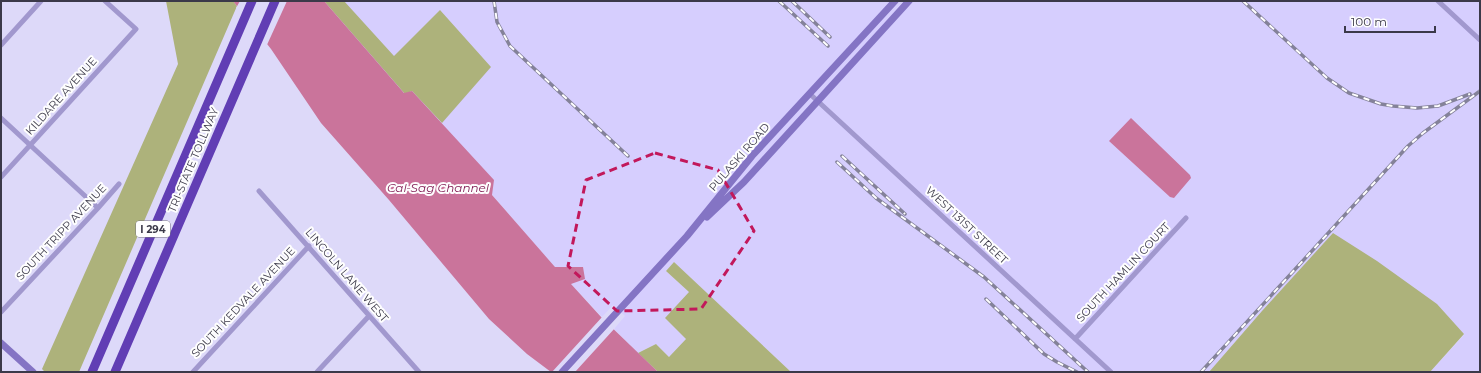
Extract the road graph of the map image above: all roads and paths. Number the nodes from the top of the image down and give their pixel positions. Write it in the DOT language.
graph roads {
  1 [pos="41,1"];
  2 [pos="105,1"];
  3 [pos="252,1"];
  4 [pos="275,1"];
  5 [pos="895,1"];
  6 [pos="909,1"];
  7 [pos="1438,1"];
  8 [pos="1480,40"];
  9 [pos="1,45"];
  10 [pos="810,94"];
  11 [pos="818,101"];
  12 [pos="1,118"];
  13 [pos="30,145"];
  14 [pos="1,177"];
  15 [pos="119,184"];
  16 [pos="259,191"];
  17 [pos="98,208"];
  18 [pos="1186,218"];
  19 [pos="687,236"];
  20 [pos="309,246"];
  21 [pos="1,312"];
  22 [pos="369,316"];
  23 [pos="1075,339"];
  24 [pos="1,343"];
  25 [pos="33,372"];
  26 [pos="92,372"];
  27 [pos="115,372"];
  28 [pos="193,372"];
  29 [pos="316,372"];
  30 [pos="419,372"];
  31 [pos="562,372"];
  32 [pos="1111,372"];
  1 -- 9 [label="street"];
  2 -- 13 [label="street, KILDARE AVENUE"];
  3 -- 26 [label="highway, TRI-STATE TOLLWAY / I 294"];
  4 -- 27 [label="highway, TRI-STATE TOLLWAY / I 294"];
  5 -- 10 [label="main road, PULASKI ROAD"];
  6 -- 11 [label="main road, PULASKI ROAD"];
  7 -- 8 [label="street"];
  10 -- 11 [label="street, WEST 131ST STREET"];
  10 -- 19 [label="main road, PULASKI ROAD"];
  11 -- 19 [label="main road, PULASKI ROAD"];
  11 -- 23 [label="street, WEST 131ST STREET"];
  12 -- 13 [label="street"];
  13 -- 14 [label="street, KILDARE AVENUE"];
  13 -- 17 [label="street"];
  15 -- 17 [label="street, SOUTH TRIPP AVENUE"];
  16 -- 20 [label="street, LINCOLN LANE WEST"];
  17 -- 21 [label="street, SOUTH TRIPP AVENUE"];
  18 -- 23 [label="street, SOUTH HAMLIN COURT"];
  19 -- 31 [label="main road, PULASKI ROAD"];
  20 -- 22 [label="street, LINCOLN LANE WEST"];
  20 -- 28 [label="street, SOUTH KEDVALE AVENUE"];
  22 -- 29 [label="street"];
  22 -- 30 [label="street, LINCOLN LANE WEST"];
  23 -- 32 [label="street, WEST 131ST STREET"];
  24 -- 25 [label="main road"];
}
